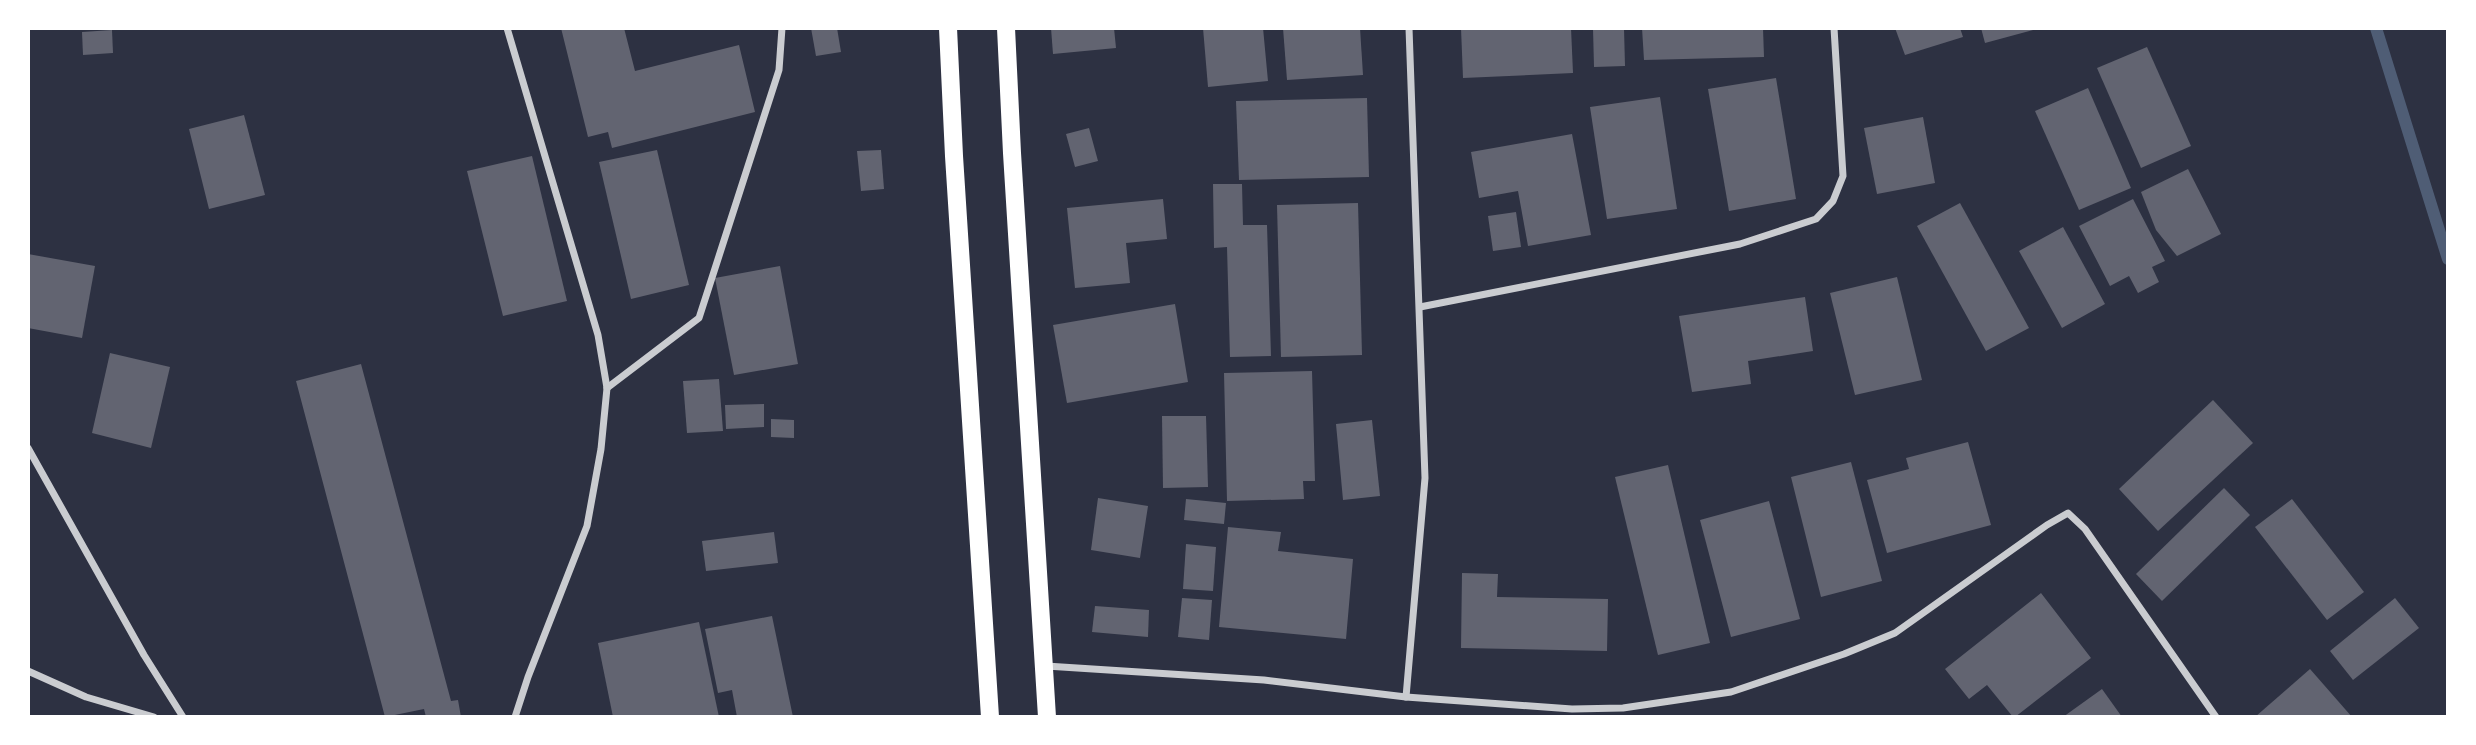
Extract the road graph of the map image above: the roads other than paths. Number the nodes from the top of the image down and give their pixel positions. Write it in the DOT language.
graph roads {
  1 [pos="507,28"];
  2 [pos="782,28"];
  3 [pos="948,28"];
  4 [pos="1006,28"];
  5 [pos="1409,28"];
  6 [pos="1834,28"];
  7 [pos="1420,306"];
  8 [pos="607,388"];
  9 [pos="28,448"];
  10 [pos="1043,666"];
  11 [pos="28,671"];
  12 [pos="1406,696"];
  13 [pos="154,717"];
  14 [pos="183,717"];
  15 [pos="515,717"];
  16 [pos="990,717"];
  17 [pos="1047,717"];
  18 [pos="2216,717"];
  1 -- 8 [label="street"];
  2 -- 8 [label="street"];
  3 -- 16 [label="main road"];
  4 -- 10 [label="main road"];
  5 -- 7 [label="street"];
  6 -- 7 [label="street"];
  7 -- 12 [label="street"];
  8 -- 15 [label="street"];
  9 -- 14 [label="street"];
  10 -- 12 [label="street"];
  10 -- 17 [label="main road"];
  11 -- 13 [label="street"];
  12 -- 18 [label="street"];
}
